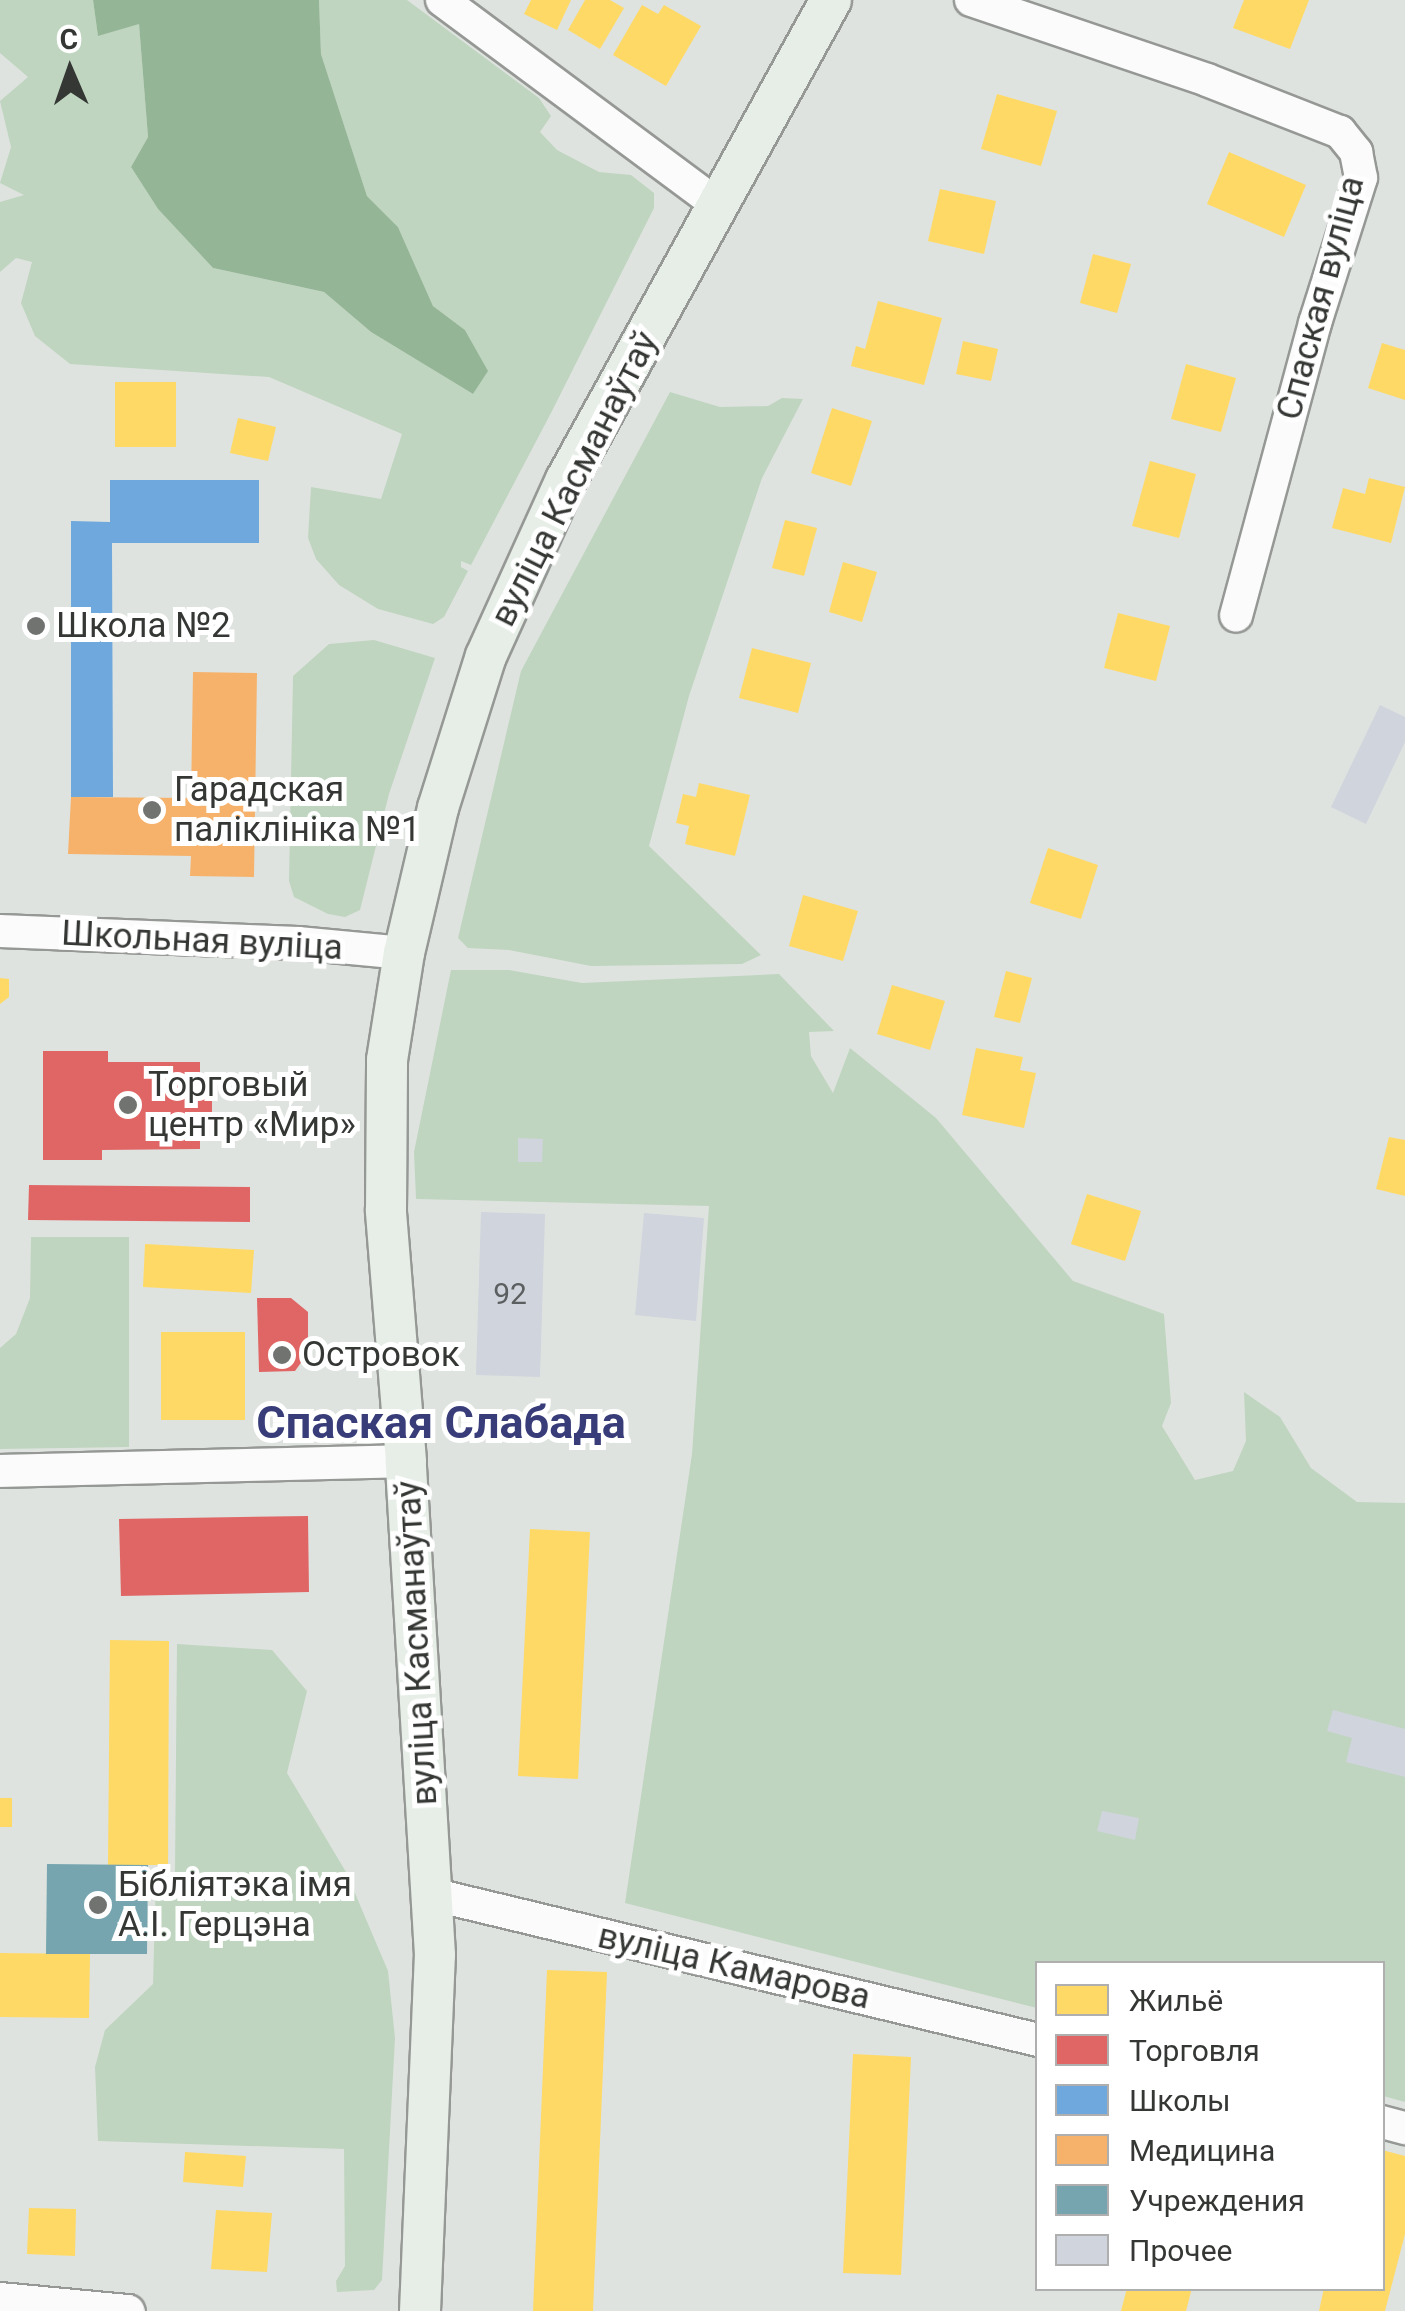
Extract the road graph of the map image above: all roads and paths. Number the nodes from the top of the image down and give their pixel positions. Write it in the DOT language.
graph roads {
  1 [pos="442,0"];
  2 [pos="831,0"];
  3 [pos="972,0"];
  4 [pos="719,206"];
  5 [pos="1236,616"];
  6 [pos="0,931"];
  7 [pos="404,953"];
  8 [pos="406,1462"];
  9 [pos="0,1470"];
  10 [pos="431,1894"];
  11 [pos="1035,2039"];
  12 [pos="0,2299"];
  13 [pos="128,2311"];
  14 [pos="420,2311"];
  1 -- 4 [label="street"];
  2 -- 4 [label="main road, вуліца Касманаўтаў"];
  3 -- 5 [label="street, Спаская вуліца"];
  4 -- 7 [label="main road, вуліца Касманаўтаў"];
  6 -- 7 [label="street, Школьная вуліца"];
  7 -- 8 [label="main road, вуліца Касманаўтаў"];
  8 -- 9 [label="street"];
  8 -- 10 [label="main road, вуліца Касманаўтаў"];
  10 -- 11 [label="street, вуліца Камарова"];
  10 -- 14 [label="main road, вуліца Касманаўтаў"];
  12 -- 13 [label="street"];
}
